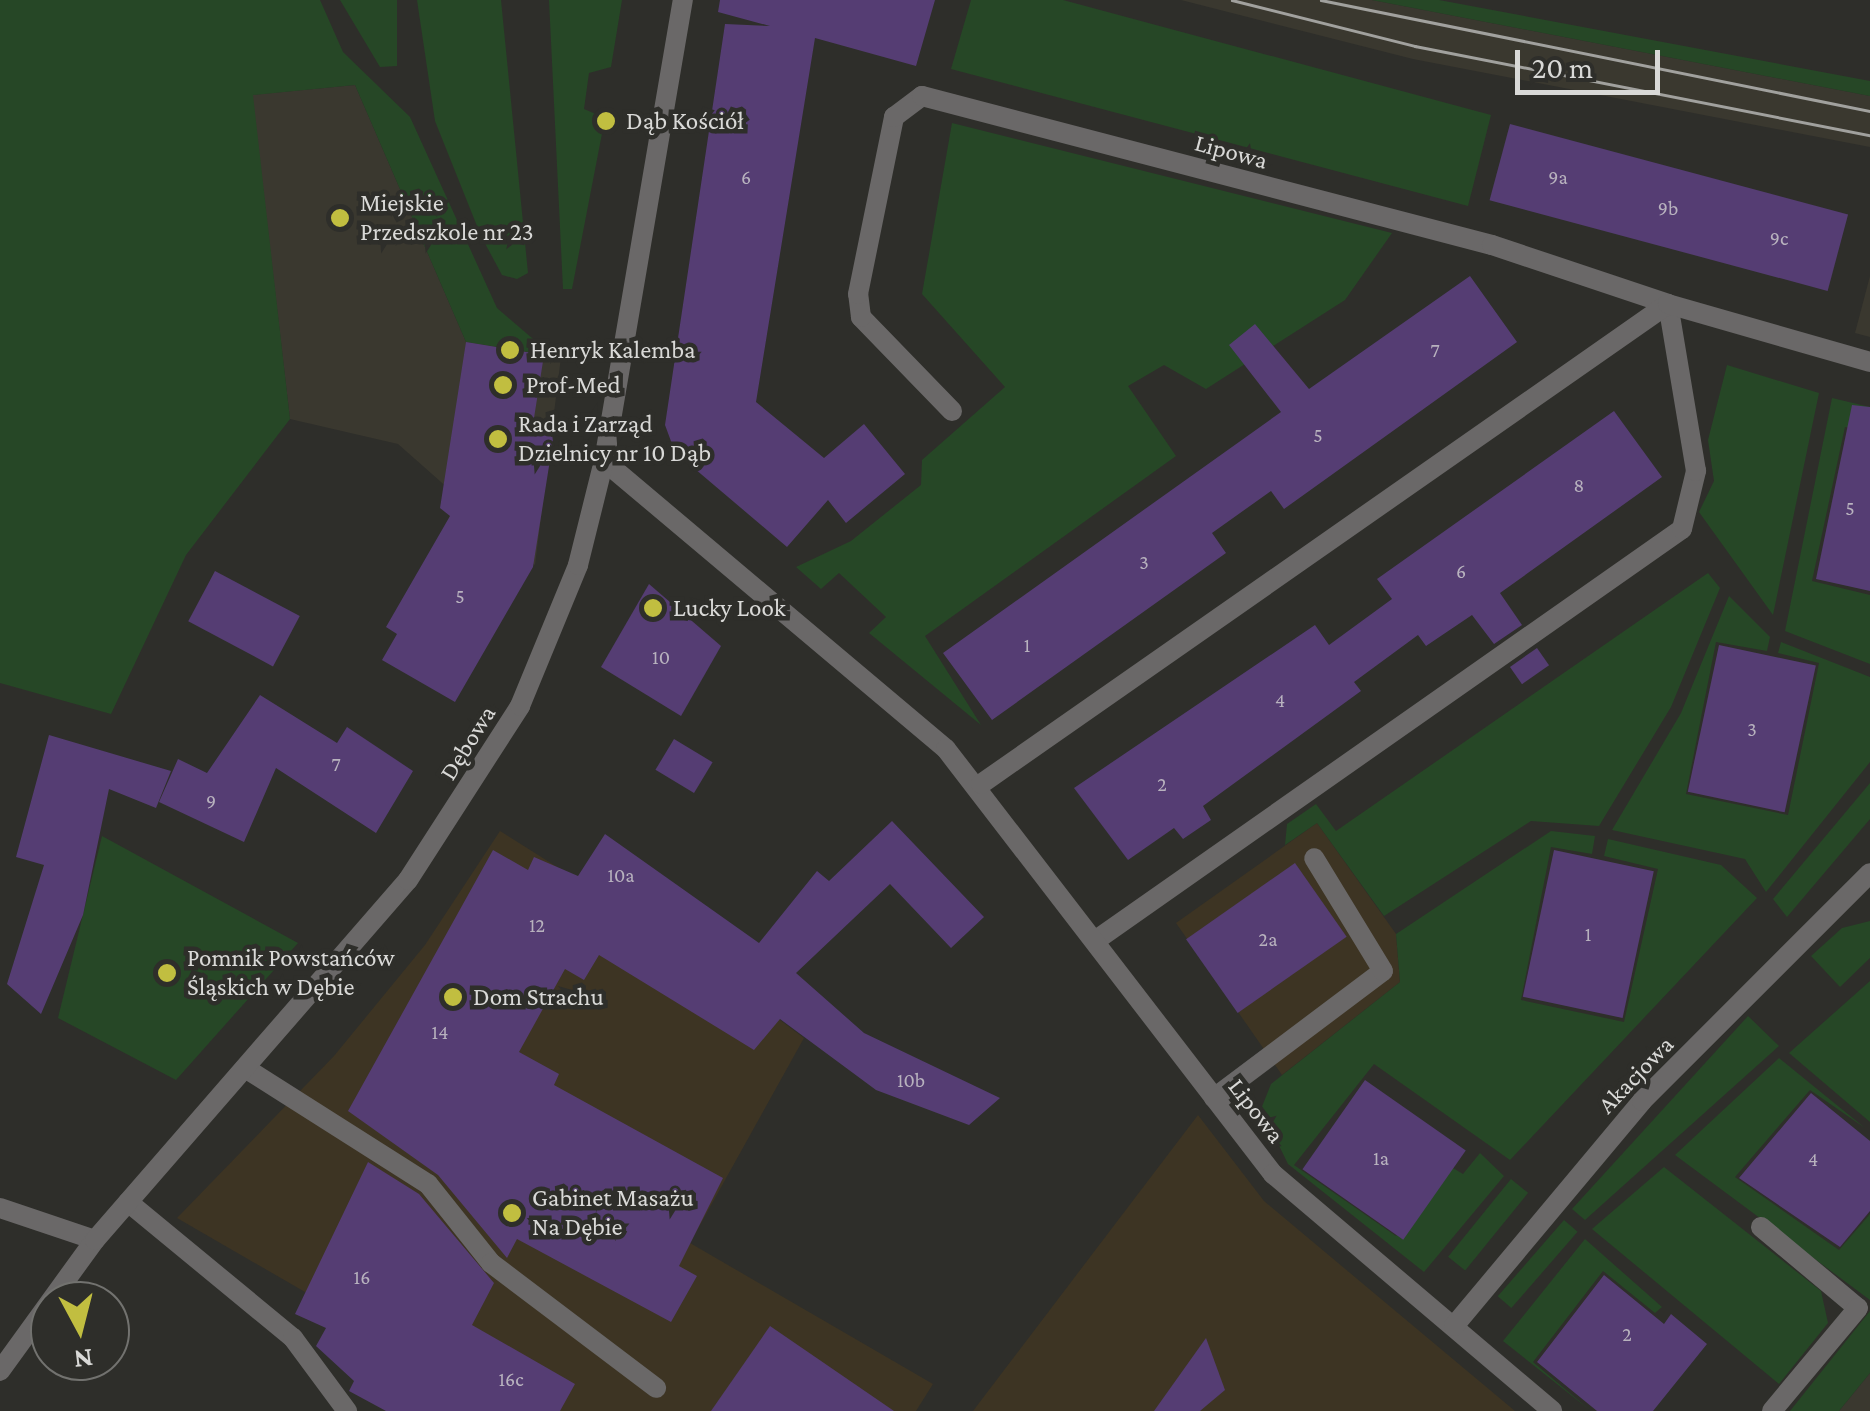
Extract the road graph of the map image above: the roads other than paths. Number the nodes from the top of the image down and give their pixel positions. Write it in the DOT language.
graph roads {
  1 [pos="683,0"];
  2 [pos="1668,304"];
  3 [pos="1870,362"];
  4 [pos="952,411"];
  5 [pos="604,461"];
  6 [pos="981,784"];
  7 [pos="1314,858"];
  8 [pos="1869,875"];
  9 [pos="1099,938"];
  10 [pos="245,1068"];
  11 [pos="1214,1098"];
  12 [pos="128,1202"];
  13 [pos="0,1208"];
  14 [pos="1761,1227"];
  15 [pos="95,1240"];
  16 [pos="1454,1326"];
  17 [pos="0,1371"];
  18 [pos="656,1388"];
  19 [pos="347,1411"];
  20 [pos="1552,1411"];
  21 [pos="1772,1411"];
  1 -- 5 [label="street, Dębowa"];
  2 -- 3 [label="street, Lipowa"];
  2 -- 4 [label="street, Lipowa"];
  2 -- 6 [label="street"];
  2 -- 9 [label="street"];
  5 -- 6 [label="street, Lipowa"];
  5 -- 10 [label="street, Dębowa"];
  6 -- 9 [label="street, Lipowa"];
  7 -- 11 [label="street"];
  8 -- 16 [label="street, Akacjowa"];
  9 -- 11 [label="street, Lipowa"];
  10 -- 12 [label="street, Dębowa"];
  10 -- 18 [label="street"];
  11 -- 16 [label="street, Lipowa"];
  12 -- 15 [label="street, Dębowa"];
  12 -- 19 [label="street"];
  13 -- 15 [label="street"];
  14 -- 21 [label="street"];
  15 -- 17 [label="street, Dębowa"];
  16 -- 20 [label="street, Lipowa"];
}
